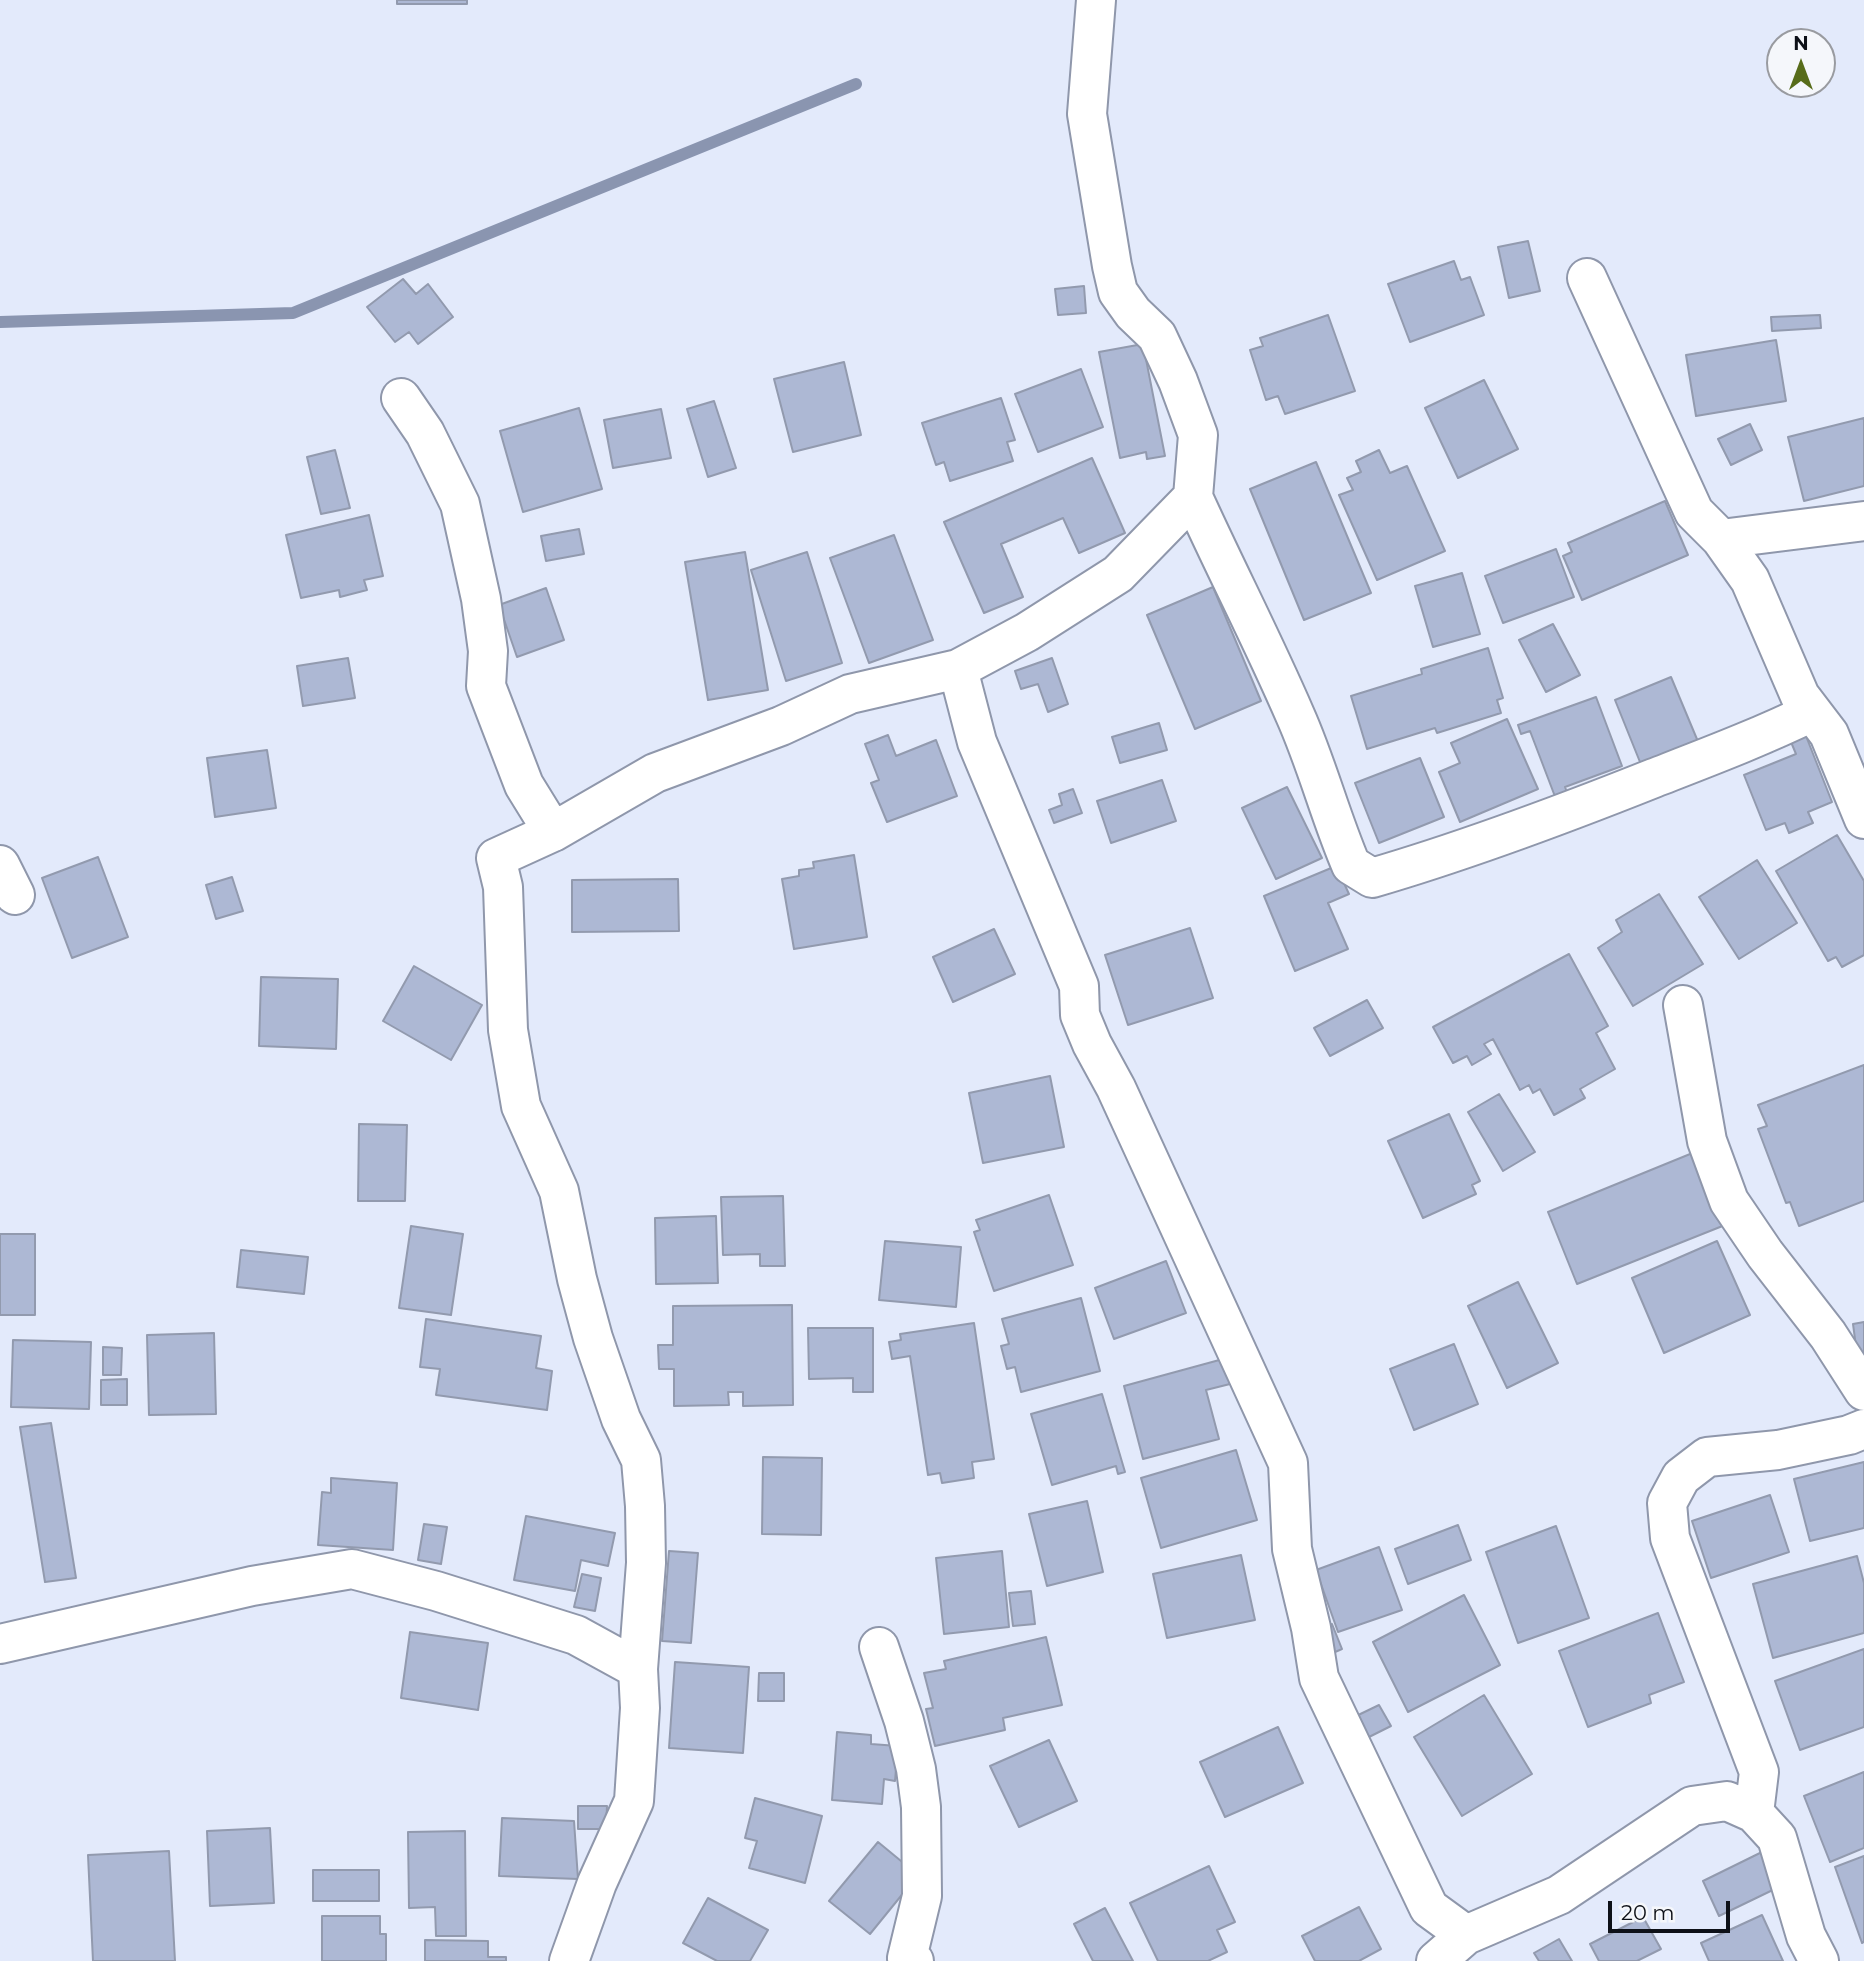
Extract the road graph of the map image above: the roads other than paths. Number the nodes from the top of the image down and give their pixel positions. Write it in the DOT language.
graph roads {
  1 [pos="1097,0"];
  2 [pos="1587,278"];
  3 [pos="401,398"];
  4 [pos="1193,497"];
  5 [pos="1864,521"];
  6 [pos="1721,539"];
  7 [pos="958,669"];
  8 [pos="1812,712"];
  9 [pos="1864,819"];
  10 [pos="553,832"];
  11 [pos="1683,1005"];
  12 [pos="1864,1391"];
  13 [pos="1864,1429"];
  14 [pos="0,1644"];
  15 [pos="879,1647"];
  16 [pos="638,1669"];
  17 [pos="1754,1813"];
  18 [pos="1466,1935"];
  19 [pos="569,1961"];
  20 [pos="914,1961"];
  21 [pos="1436,1961"];
  22 [pos="1819,1961"];
  1 -- 4 [label="street"];
  2 -- 6 [label="street"];
  3 -- 10 [label="street"];
  4 -- 7 [label="street"];
  4 -- 8 [label="street"];
  5 -- 6 [label="street"];
  6 -- 8 [label="street"];
  7 -- 10 [label="street"];
  7 -- 18 [label="street"];
  8 -- 9 [label="street"];
  10 -- 16 [label="street"];
  11 -- 12 [label="street"];
  13 -- 17 [label="street"];
  14 -- 16 [label="street"];
  15 -- 20 [label="street"];
  16 -- 19 [label="street"];
  17 -- 18 [label="street"];
  17 -- 22 [label="street"];
  18 -- 21 [label="street"];
}
